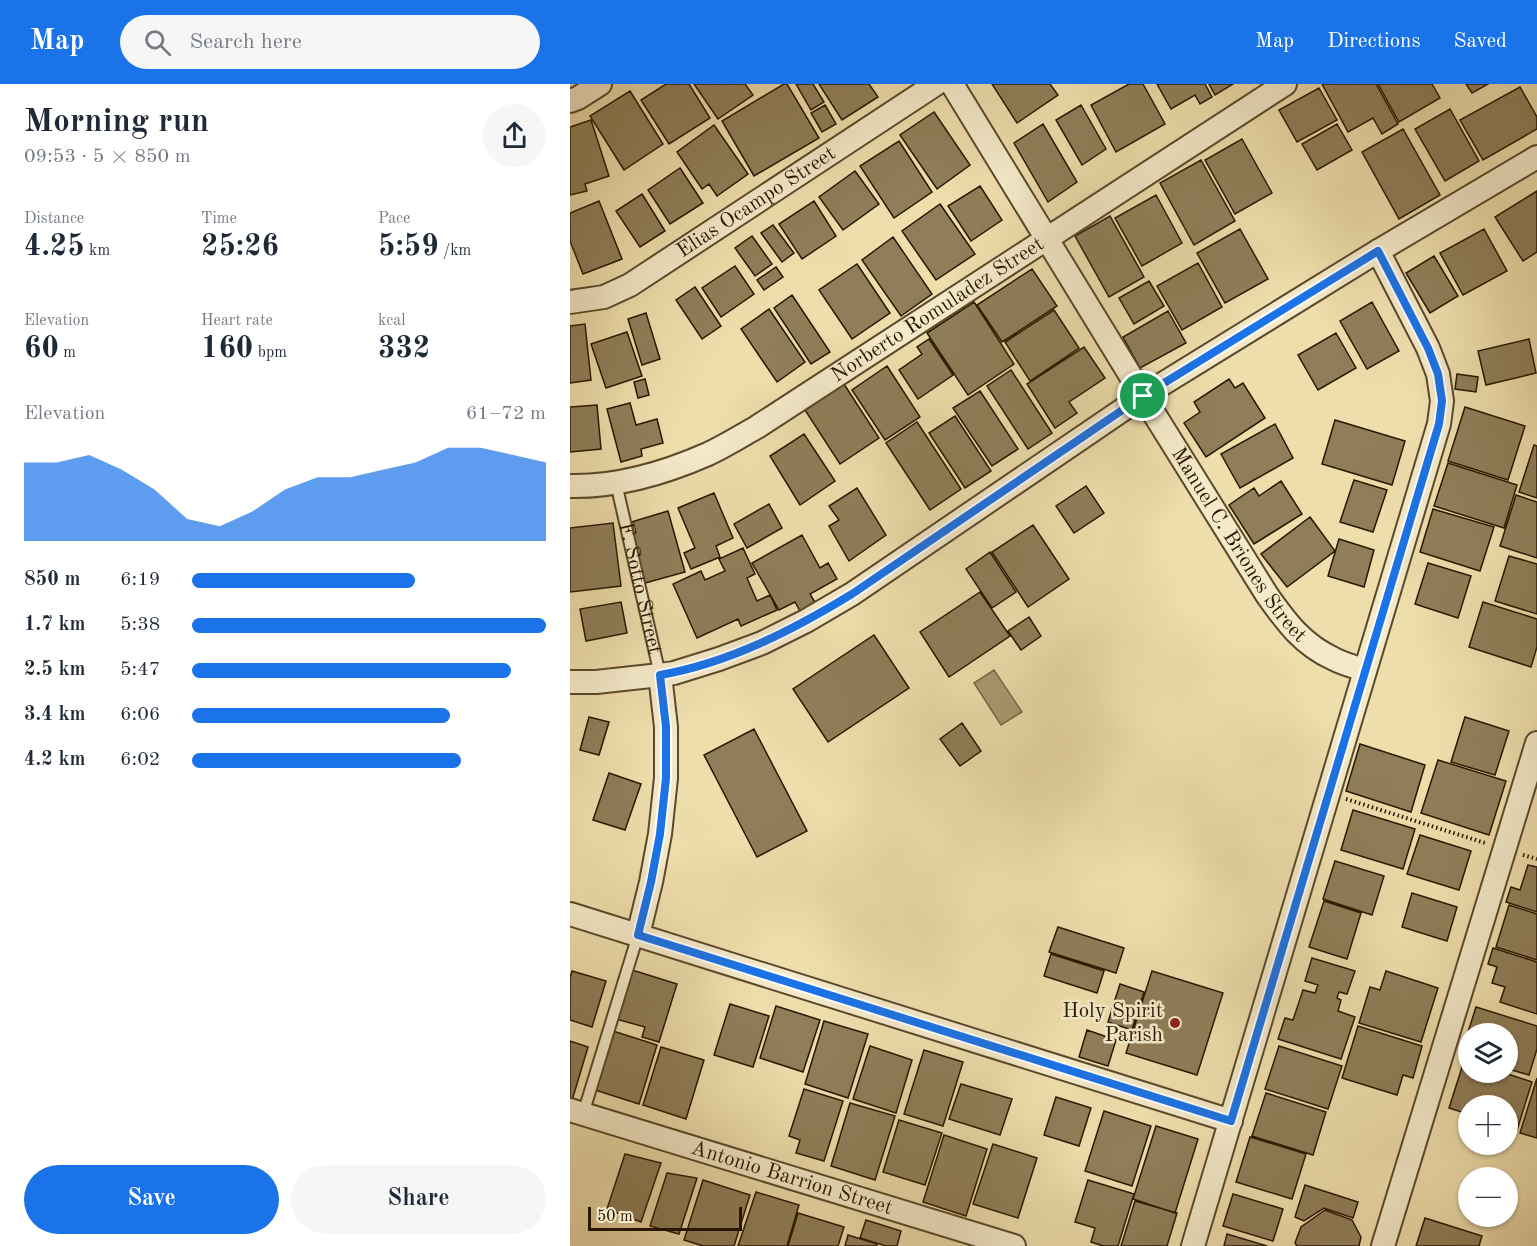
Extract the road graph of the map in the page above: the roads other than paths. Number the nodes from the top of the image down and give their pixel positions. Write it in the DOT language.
graph roads {
  1 [pos="600,84"];
  2 [pos="936,84"];
  3 [pos="952,84"];
  4 [pos="1286,84"];
  5 [pos="570,101"];
  6 [pos="1537,157"];
  7 [pos="1046,238"];
  8 [pos="1378,251"];
  9 [pos="570,302"];
  10 [pos="1143,396"];
  11 [pos="616,483"];
  12 [pos="570,486"];
  13 [pos="1365,670"];
  14 [pos="660,675"];
  15 [pos="570,682"];
  16 [pos="1537,743"];
  17 [pos="570,915"];
  18 [pos="638,935"];
  19 [pos="573,1112"];
  20 [pos="1231,1121"];
  21 [pos="1014,1246"];
  22 [pos="1193,1246"];
  23 [pos="1383,1246"];
  1 -- 5 [label="street"];
  2 -- 9 [label="street, Elias Ocampo Street"];
  3 -- 7 [label="street, Manuel C. Briones Street"];
  4 -- 7 [label="street, Norberto Romuladez Street"];
  6 -- 8 [label="street"];
  7 -- 10 [label="street, Manuel C. Briones Street"];
  7 -- 11 [label="street, Norberto Romuladez Street"];
  8 -- 10 [label="street"];
  8 -- 13 [label="street"];
  10 -- 13 [label="street, Manuel C. Briones Street"];
  10 -- 14 [label="street"];
  11 -- 12 [label="street, Norberto Romuladez Street"];
  11 -- 14 [label="lane, F. Sotto Street"];
  13 -- 20 [label="street"];
  14 -- 15 [label="street"];
  14 -- 18 [label="street, F. Sotto Street"];
  16 -- 23 [label="street"];
  17 -- 18 [label="street"];
  18 -- 19 [label="lane, F. Sotto Street"];
  18 -- 20 [label="street"];
  19 -- 21 [label="street, Antonio Barrion Street"];
  20 -- 22 [label="street"];
}
